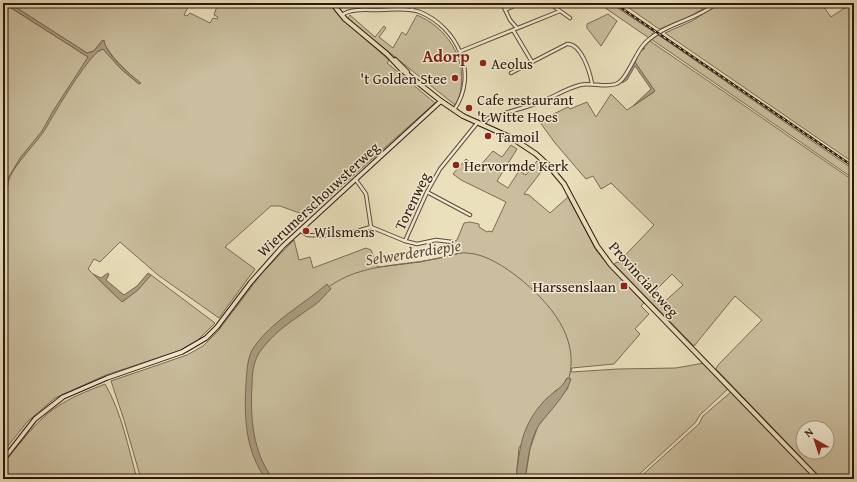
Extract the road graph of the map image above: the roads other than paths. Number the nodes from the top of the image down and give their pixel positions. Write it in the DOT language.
graph roads {
  1 [pos="332,3"];
  2 [pos="414,3"];
  3 [pos="466,3"];
  4 [pos="475,3"];
  5 [pos="502,3"];
  6 [pos="520,3"];
  7 [pos="549,3"];
  8 [pos="717,3"];
  9 [pos="412,10"];
  10 [pos="505,10"];
  11 [pos="560,10"];
  12 [pos="342,15"];
  13 [pos="570,18"];
  14 [pos="517,28"];
  15 [pos="513,30"];
  16 [pos="461,51"];
  17 [pos="532,62"];
  18 [pos="511,73"];
  19 [pos="592,84"];
  20 [pos="441,101"];
  21 [pos="454,110"];
  22 [pos="478,122"];
  23 [pos="483,124"];
  24 [pos="356,180"];
  25 [pos="427,192"];
  26 [pos="470,215"];
  27 [pos="371,227"];
  28 [pos="301,231"];
  29 [pos="405,241"];
  30 [pos="452,242"];
  31 [pos="3,460"];
  32 [pos="818,479"];
  1 -- 12 [label="main road, Provincialeweg"];
  2 -- 9 [label="street"];
  3 -- 4 [label="street"];
  5 -- 10 [label="street"];
  6 -- 10 [label="street"];
  7 -- 11 [label="street"];
  8 -- 19 [label="street"];
  9 -- 12 [label="street"];
  9 -- 16 [label="street"];
  10 -- 14 [label="street"];
  11 -- 13 [label="street"];
  11 -- 14 [label="street"];
  12 -- 20 [label="main road, Provincialeweg"];
  14 -- 15 [label="street"];
  15 -- 16 [label="street"];
  15 -- 17 [label="street"];
  16 -- 21 [label="street"];
  17 -- 18 [label="street"];
  17 -- 19 [label="street"];
  19 -- 23 [label="street"];
  20 -- 21 [label="main road, Provincialeweg"];
  20 -- 24 [label="street, Wierumerschouwsterweg"];
  21 -- 22 [label="main road, Provincialeweg"];
  22 -- 23 [label="main road, Provincialeweg"];
  22 -- 25 [label="street, Torenweg"];
  23 -- 32 [label="main road, Provincialeweg"];
  24 -- 27 [label="street"];
  24 -- 28 [label="street, Wierumerschouwsterweg"];
  25 -- 26 [label="street"];
  25 -- 29 [label="street, Torenweg"];
  27 -- 28 [label="street, Torenweg"];
  27 -- 29 [label="street, Torenweg"];
  28 -- 31 [label="street, Wierumerschouwsterweg"];
  29 -- 30 [label="street"];
}
